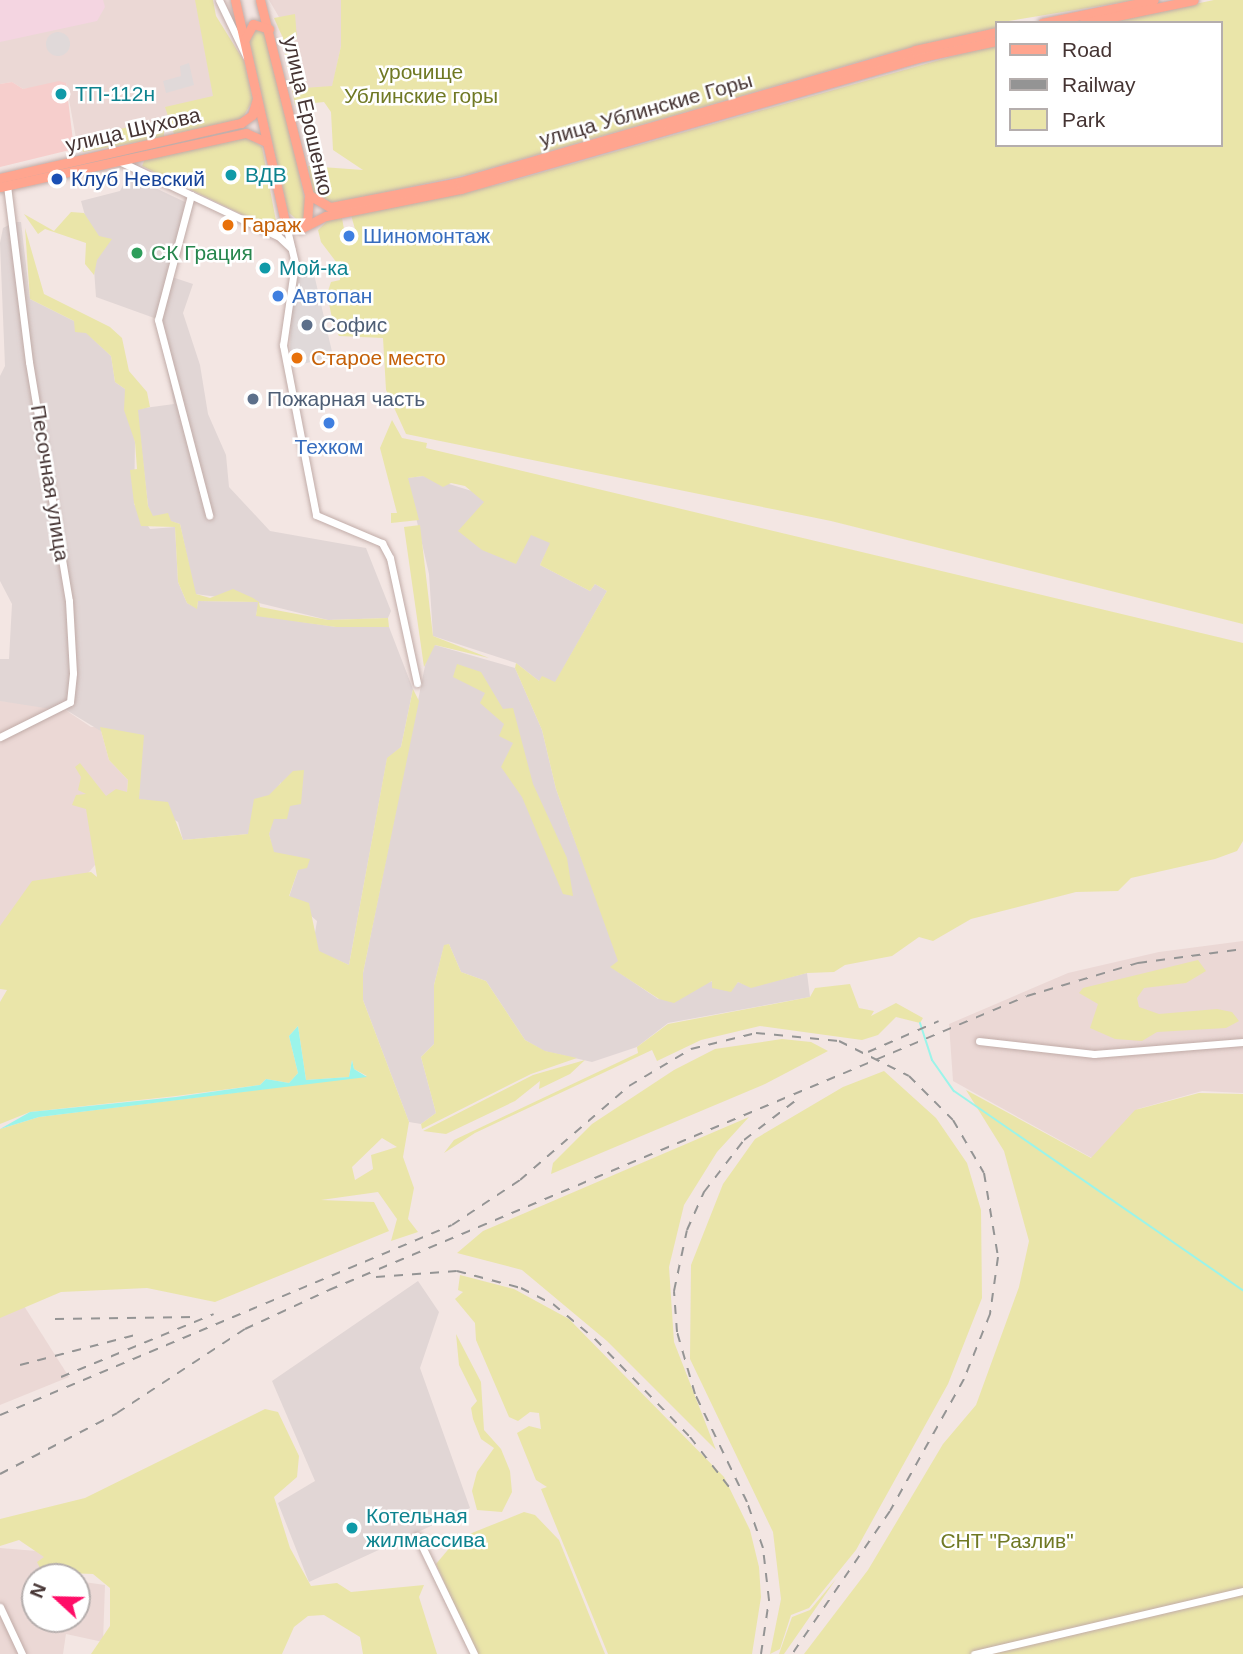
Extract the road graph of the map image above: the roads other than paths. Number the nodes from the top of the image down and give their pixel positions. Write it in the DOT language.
graph roads {
  1 [pos="219,0"];
  2 [pos="235,0"];
  3 [pos="260,0"];
  4 [pos="1154,0"];
  5 [pos="1194,0"];
  6 [pos="1052,21"];
  7 [pos="1093,21"];
  8 [pos="270,30"];
  9 [pos="995,32"];
  10 [pos="245,40"];
  11 [pos="995,41"];
  12 [pos="250,63"];
  13 [pos="258,97"];
  14 [pos="268,144"];
  15 [pos="118,160"];
  16 [pos="3,182"];
  17 [pos="191,195"];
  18 [pos="309,195"];
  19 [pos="285,221"];
  20 [pos="303,227"];
  21 [pos="288,234"];
  22 [pos="278,236"];
  23 [pos="293,251"];
  24 [pos="209,515"];
  25 [pos="416,684"];
  26 [pos="0,737"];
  27 [pos="979,1041"];
  28 [pos="1243,1042"];
  29 [pos="416,1536"];
  30 [pos="1243,1591"];
  31 [pos="0,1607"];
  32 [pos="22,1654"];
  33 [pos="474,1654"];
  34 [pos="974,1654"];
  1 -- 12 [label="street"];
  2 -- 10 [label="main road"];
  3 -- 8 [label="main road, улица Ерошенко"];
  4 -- 6 [label="main road"];
  5 -- 7 [label="main road"];
  8 -- 10 [label="main road, улица Ерошенко"];
  8 -- 18 [label="main road, улица Ерошенко"];
  9 -- 18 [label="main road, улица Ублинские Горы"];
  10 -- 12 [label="main road"];
  11 -- 20 [label="main road, улица Ублинские Горы"];
  12 -- 13 [label="main road"];
  13 -- 14 [label="main road"];
  13 -- 16 [label="main road, улица Шухова"];
  14 -- 15 [label="main road, улица Шухова"];
  14 -- 19 [label="main road"];
  15 -- 16 [label="main road, улица Шухова"];
  15 -- 17 [label="street"];
  16 -- 26 [label="street, Песочная улица"];
  17 -- 22 [label="street"];
  17 -- 24 [label="street"];
  18 -- 20 [label="main road, улица Ерошенко"];
  19 -- 20 [label="main road"];
  19 -- 21 [label="street"];
  19 -- 22 [label="street"];
  20 -- 21 [label="street"];
  21 -- 22 [label="street"];
  21 -- 23 [label="street"];
  22 -- 23 [label="street"];
  23 -- 25 [label="street"];
  27 -- 28 [label="street"];
  29 -- 33 [label="street"];
  30 -- 34 [label="street"];
  31 -- 32 [label="street"];
}
